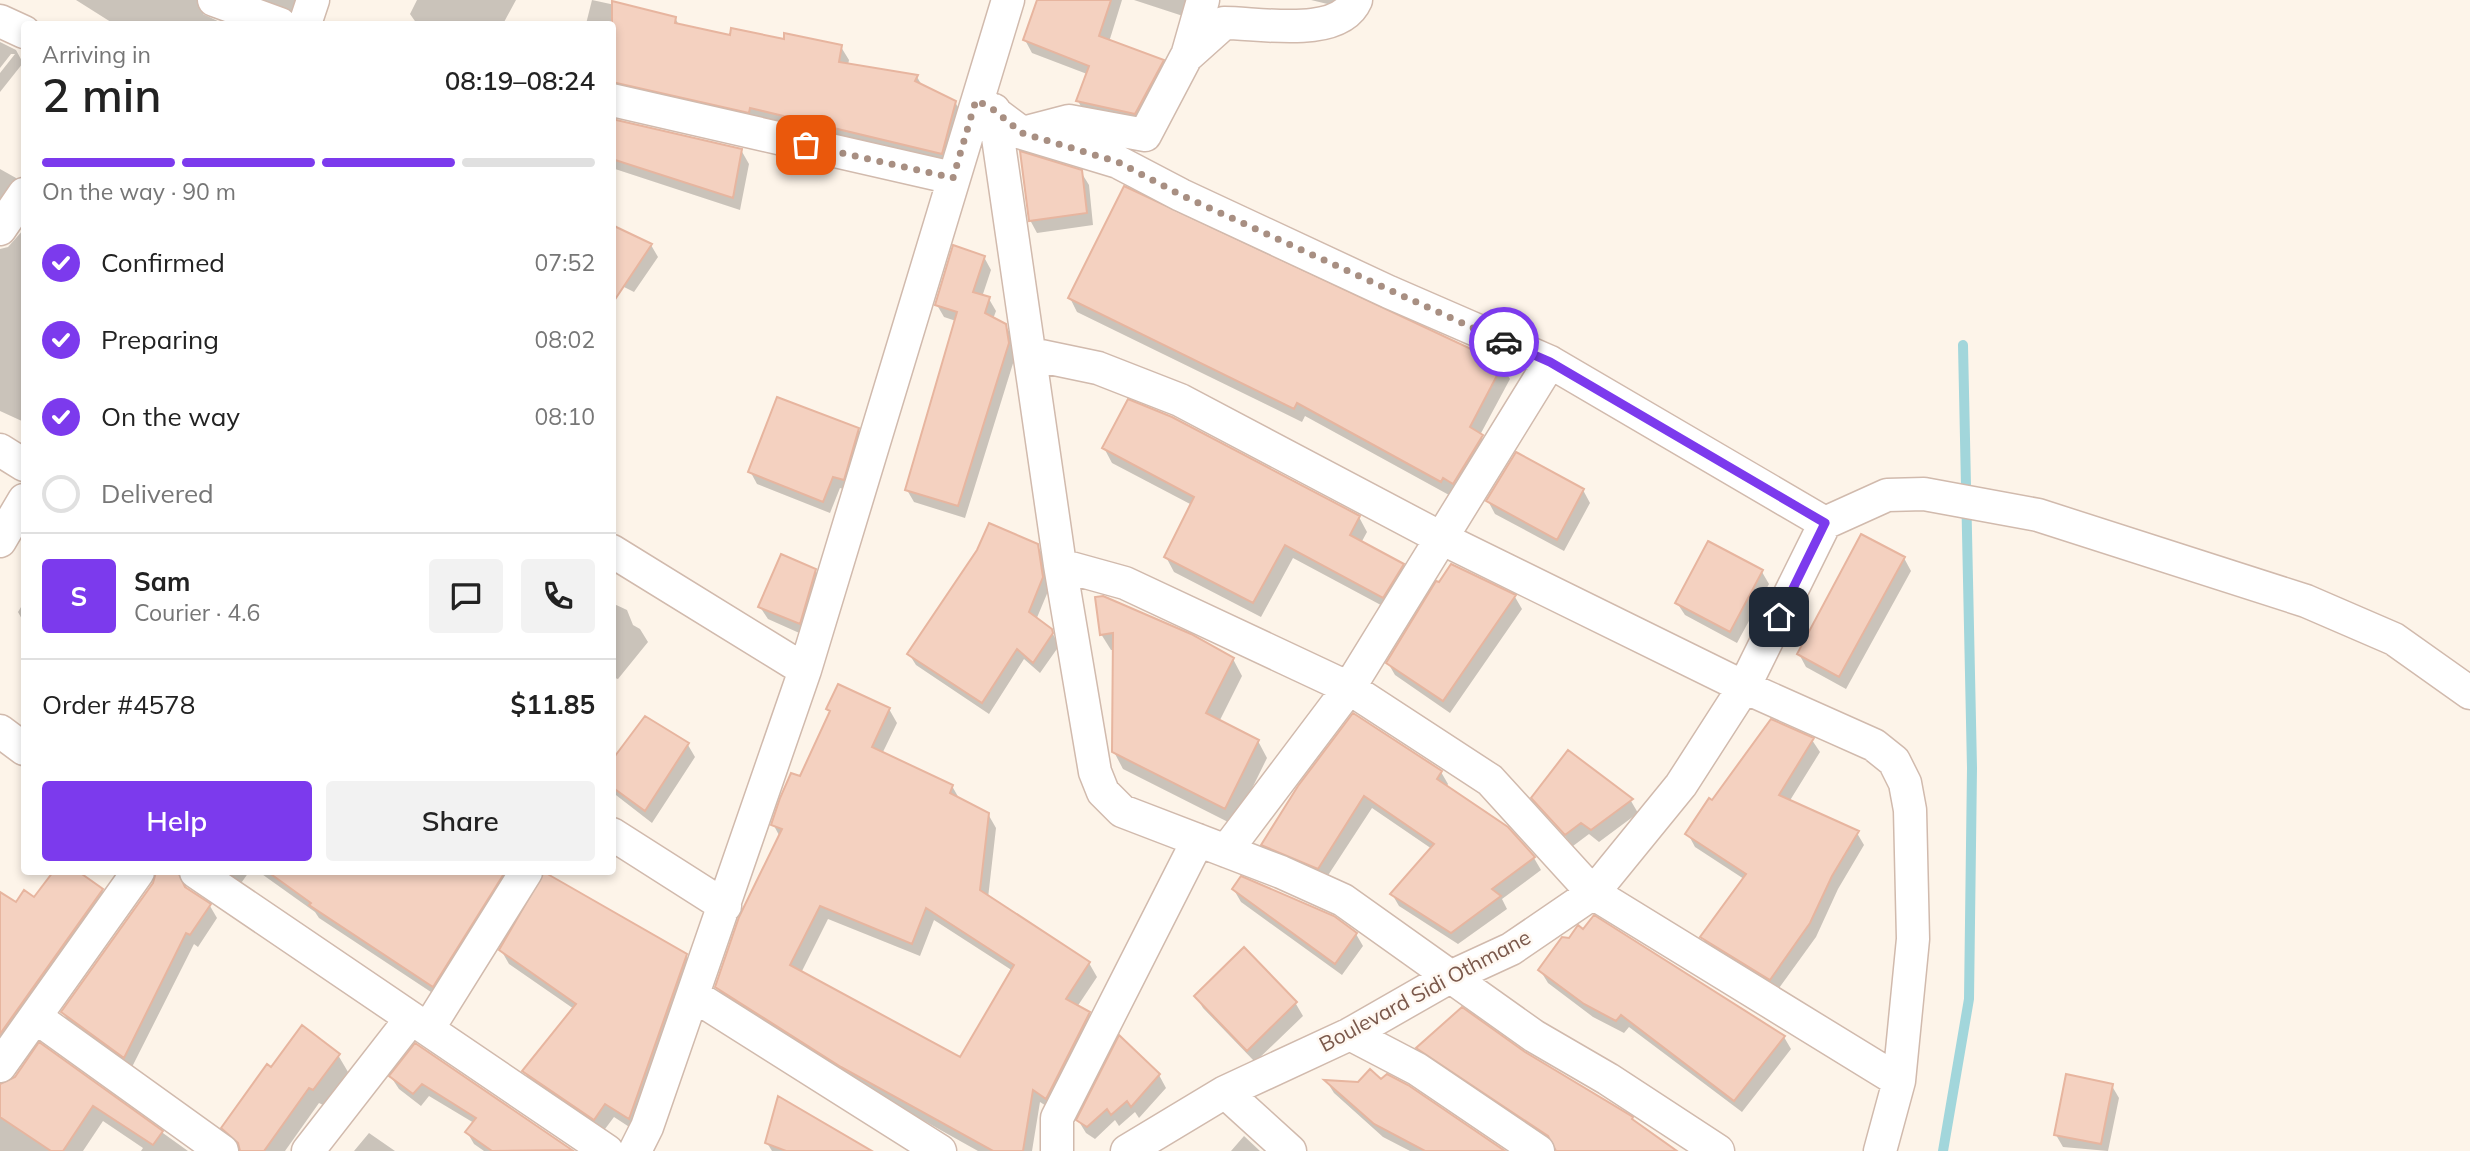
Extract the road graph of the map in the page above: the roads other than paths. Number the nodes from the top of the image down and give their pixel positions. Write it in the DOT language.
graph roads {
  1 [pos="214,0"];
  2 [pos="313,0"];
  3 [pos="1008,0"];
  4 [pos="1203,0"];
  5 [pos="1356,0"];
  6 [pos="0,21"];
  7 [pos="272,21"];
  8 [pos="306,21"];
  9 [pos="21,31"];
  10 [pos="1186,57"];
  11 [pos="616,101"];
  12 [pos="985,105"];
  13 [pos="1022,133"];
  14 [pos="953,178"];
  15 [pos="21,198"];
  16 [pos="0,229"];
  17 [pos="1031,354"];
  18 [pos="1550,362"];
  19 [pos="0,450"];
  20 [pos="21,463"];
  21 [pos="21,505"];
  22 [pos="1825,523"];
  23 [pos="1443,539"];
  24 [pos="0,541"];
  25 [pos="616,553"];
  26 [pos="1060,565"];
  27 [pos="805,670"];
  28 [pos="1744,687"];
  29 [pos="1349,688"];
  30 [pos="2470,693"];
  31 [pos="616,837"];
  32 [pos="1212,845"];
  33 [pos="136,875"];
  34 [pos="200,875"];
  35 [pos="524,875"];
  36 [pos="1593,893"];
  37 [pos="725,905"];
  38 [pos="1448,978"];
  39 [pos="693,995"];
  40 [pos="37,1018"];
  41 [pos="419,1024"];
  42 [pos="1350,1034"];
  43 [pos="0,1066"];
  44 [pos="1899,1081"];
  45 [pos="1225,1091"];
  46 [pos="1137,1149"];
  47 [pos="222,1151"];
  48 [pos="309,1151"];
  49 [pos="607,1151"];
  50 [pos="635,1151"];
  51 [pos="940,1151"];
  52 [pos="1057,1151"];
  53 [pos="1290,1151"];
  54 [pos="1538,1151"];
  55 [pos="1718,1151"];
  56 [pos="1880,1151"];
  1 -- 7 [label="street"];
  2 -- 8 [label="street"];
  3 -- 12 [label="street"];
  4 -- 10 [label="street"];
  5 -- 10 [label="street"];
  6 -- 9 [label="street"];
  10 -- 13 [label="street"];
  11 -- 14 [label="street"];
  12 -- 13 [label="street"];
  12 -- 14 [label="street"];
  12 -- 17 [label="street"];
  13 -- 18 [label="street"];
  14 -- 27 [label="street"];
  15 -- 16 [label="street"];
  17 -- 23 [label="street"];
  17 -- 26 [label="street"];
  18 -- 22 [label="street"];
  18 -- 23 [label="street"];
  19 -- 20 [label="street"];
  21 -- 24 [label="street"];
  22 -- 28 [label="street, Boulevard Sidi Othmane"];
  22 -- 30 [label="street"];
  23 -- 28 [label="street"];
  23 -- 29 [label="street"];
  25 -- 27 [label="street"];
  26 -- 29 [label="street"];
  26 -- 32 [label="street"];
  27 -- 37 [label="street"];
  28 -- 36 [label="street, Boulevard Sidi Othmane"];
  28 -- 44 [label="street"];
  29 -- 32 [label="street"];
  29 -- 36 [label="street"];
  31 -- 37 [label="street"];
  32 -- 38 [label="street"];
  32 -- 52 [label="street"];
  33 -- 40 [label="street"];
  34 -- 41 [label="street"];
  35 -- 41 [label="street"];
  36 -- 38 [label="street, Boulevard Sidi Othmane"];
  36 -- 44 [label="street"];
  37 -- 39 [label="street"];
  38 -- 42 [label="street, Boulevard Sidi Othmane"];
  38 -- 55 [label="street"];
  39 -- 50 [label="street"];
  39 -- 51 [label="street"];
  40 -- 43 [label="street"];
  40 -- 47 [label="street"];
  41 -- 48 [label="street"];
  41 -- 49 [label="street"];
  42 -- 45 [label="street, Boulevard Sidi Othmane"];
  42 -- 54 [label="street"];
  44 -- 56 [label="street"];
  45 -- 46 [label="street, Boulevard Sidi Othmane"];
  45 -- 53 [label="street"];
}
